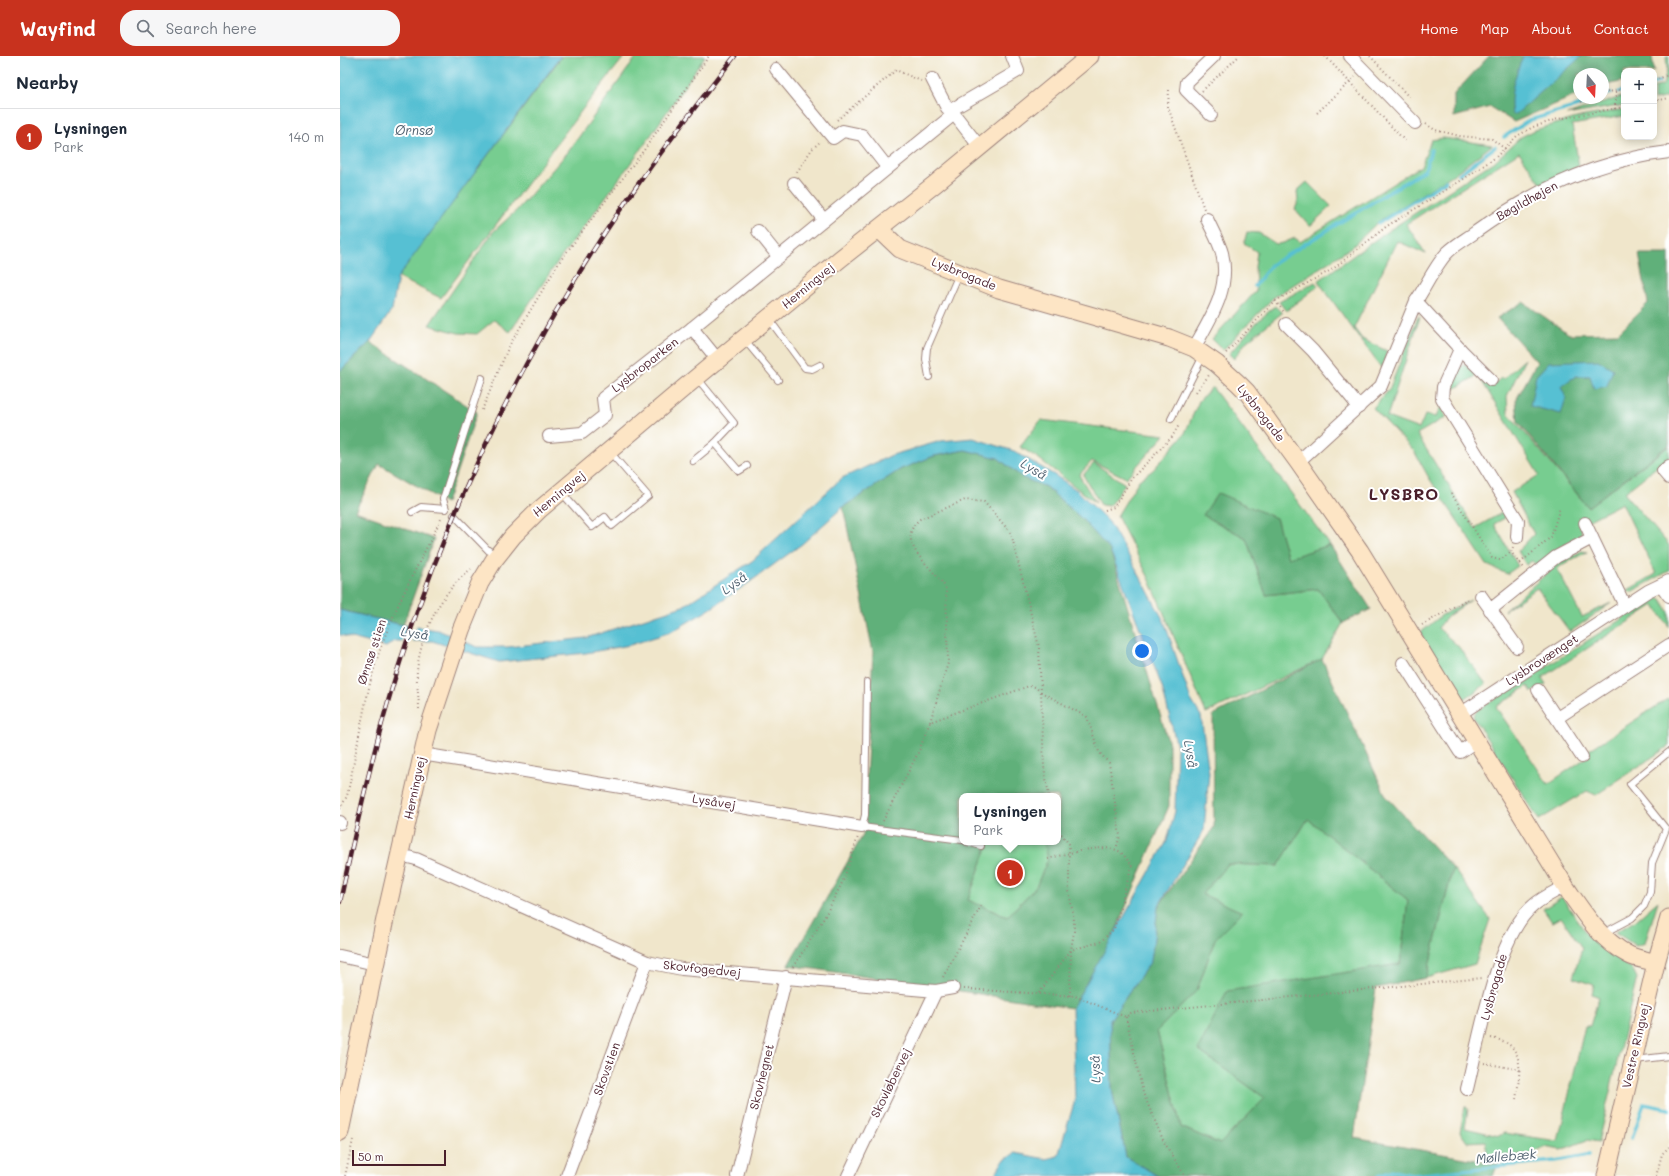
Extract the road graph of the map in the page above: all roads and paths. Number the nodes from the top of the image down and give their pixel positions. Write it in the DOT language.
graph roads {
  1 [pos="709,56"];
  2 [pos="1012,56"];
  3 [pos="1090,56"];
  4 [pos="1214,56"];
  5 [pos="1239,56"];
  6 [pos="1325,56"];
  7 [pos="1350,56"];
  8 [pos="1370,56"];
  9 [pos="776,69"];
  10 [pos="1364,70"];
  11 [pos="1669,75"];
  12 [pos="932,79"];
  13 [pos="1657,79"];
  14 [pos="1350,82"];
  15 [pos="1169,90"];
  16 [pos="1621,90"];
  17 [pos="1616,91"];
  18 [pos="1609,93"];
  19 [pos="1409,97"];
  20 [pos="1194,98"];
  21 [pos="1669,98"];
  22 [pos="1657,100"];
  23 [pos="1621,108"];
  24 [pos="1615,109"];
  25 [pos="953,112"];
  26 [pos="1317,113"];
  27 [pos="1211,115"];
  28 [pos="1415,123"];
  29 [pos="827,131"];
  30 [pos="1405,141"];
  31 [pos="979,146"];
  32 [pos="1505,149"];
  33 [pos="1669,152"];
  34 [pos="887,167"];
  35 [pos="794,183"];
  36 [pos="1208,219"];
  37 [pos="824,220"];
  38 [pos="879,229"];
  39 [pos="758,231"];
  40 [pos="778,256"];
  41 [pos="960,273"];
  42 [pos="1416,301"];
  43 [pos="769,319"];
  44 [pos="1286,324"];
  45 [pos="692,328"];
  46 [pos="744,339"];
  47 [pos="1460,349"];
  48 [pos="1210,355"];
  49 [pos="718,360"];
  50 [pos="820,365"];
  51 [pos="697,377"];
  52 [pos="929,377"];
  53 [pos="482,378"];
  54 [pos="778,380"];
  55 [pos="1491,380"];
  56 [pos="1194,395"];
  57 [pos="1359,407"];
  58 [pos="482,411"];
  59 [pos="1171,419"];
  60 [pos="1182,420"];
  61 [pos="549,436"];
  62 [pos="715,443"];
  63 [pos="610,452"];
  64 [pos="692,461"];
  65 [pos="1298,462"];
  66 [pos="746,466"];
  67 [pos="1669,466"];
  68 [pos="1669,478"];
  69 [pos="561,492"];
  70 [pos="1451,493"];
  71 [pos="1560,507"];
  72 [pos="446,509"];
  73 [pos="1105,510"];
  74 [pos="412,512"];
  75 [pos="454,515"];
  76 [pos="1585,523"];
  77 [pos="1516,537"];
  78 [pos="1592,538"];
  79 [pos="1511,552"];
  80 [pos="495,558"];
  81 [pos="1520,563"];
  82 [pos="1531,577"];
  83 [pos="1665,583"];
  84 [pos="1481,596"];
  85 [pos="1669,596"];
  86 [pos="1625,606"];
  87 [pos="1490,610"];
  88 [pos="1410,634"];
  89 [pos="1669,645"];
  90 [pos="1517,647"];
  91 [pos="1403,662"];
  92 [pos="1435,674"];
  93 [pos="867,682"];
  94 [pos="1417,685"];
  95 [pos="1538,690"];
  96 [pos="1041,692"];
  97 [pos="1460,714"];
  98 [pos="418,715"];
  99 [pos="1556,718"];
  100 [pos="930,722"];
  101 [pos="1476,741"];
  102 [pos="1669,752"];
  103 [pos="422,754"];
  104 [pos="1582,757"];
  105 [pos="1048,793"];
  106 [pos="340,809"];
  107 [pos="862,827"];
  108 [pos="878,830"];
  109 [pos="1061,835"];
  110 [pos="959,840"];
  111 [pos="978,845"];
  112 [pos="981,846"];
  113 [pos="1116,849"];
  114 [pos="1070,853"];
  115 [pos="400,855"];
  116 [pos="1048,859"];
  117 [pos="1566,886"];
  118 [pos="981,906"];
  119 [pos="1669,918"];
  120 [pos="1601,934"];
  121 [pos="1071,950"];
  122 [pos="340,956"];
  123 [pos="646,962"];
  124 [pos="1656,962"];
  125 [pos="375,964"];
  126 [pos="1495,976"];
  127 [pos="786,977"];
  128 [pos="953,988"];
  129 [pos="936,991"];
  130 [pos="1039,993"];
  131 [pos="1070,996"];
  132 [pos="1126,1017"];
  133 [pos="1480,1036"];
  134 [pos="1669,1056"];
  135 [pos="1474,1060"];
  136 [pos="1633,1060"];
  137 [pos="1520,1070"];
  138 [pos="1467,1089"];
  139 [pos="1516,1099"];
  140 [pos="340,1132"];
  141 [pos="1669,1147"];
  142 [pos="566,1176"];
  143 [pos="737,1176"];
  144 [pos="848,1176"];
  145 [pos="1185,1176"];
  146 [pos="1606,1176"];
  147 [pos="1656,1176"];
  1 -- 58 [label="path"];
  2 -- 25 [label="street, Lysbroparken"];
  3 -- 31 [label="street, Herningvej"];
  4 -- 20 [label="street"];
  5 -- 20 [label="path"];
  6 -- 14 [label="path"];
  7 -- 10 [label="street"];
  8 -- 19 [label="path"];
  9 -- 29 [label="street"];
  10 -- 14 [label="path"];
  10 -- 28 [label="street"];
  11 -- 13 [label="path"];
  12 -- 25 [label="street"];
  12 -- 29 [label="path"];
  14 -- 26 [label="path"];
  14 -- 30 [label="path"];
  15 -- 36 [label="path"];
  16 -- 17 [label="path"];
  17 -- 18 [label="path"];
  17 -- 24 [label="path"];
  20 -- 27 [label="street"];
  21 -- 22 [label="path"];
  23 -- 24 [label="path"];
  24 -- 32 [label="path"];
  25 -- 31 [label="street"];
  25 -- 34 [label="street, Lysbroparken"];
  28 -- 32 [label="path"];
  29 -- 34 [label="street"];
  29 -- 35 [label="path"];
  31 -- 38 [label="street, Herningvej"];
  32 -- 48 [label="path"];
  33 -- 42 [label="street, Bøgildhøjen"];
  34 -- 37 [label="street, Lysbroparken"];
  35 -- 37 [label="street"];
  36 -- 48 [label="street"];
  37 -- 40 [label="street, Lysbroparken"];
  38 -- 41 [label="street, Lysbrogade"];
  38 -- 43 [label="street, Herningvej"];
  39 -- 40 [label="street"];
  40 -- 45 [label="street, Lysbroparken"];
  41 -- 48 [label="street, Lysbrogade"];
  41 -- 52 [label="lane"];
  42 -- 47 [label="street"];
  42 -- 57 [label="street, Bøgildhøjen"];
  43 -- 46 [label="street, Herningvej"];
  43 -- 50 [label="lane"];
  44 -- 57 [label="street"];
  45 -- 49 [label="street"];
  45 -- 61 [label="street, Lysbroparken"];
  46 -- 49 [label="street, Herningvej"];
  46 -- 54 [label="lane"];
  47 -- 55 [label="street"];
  47 -- 77 [label="street"];
  48 -- 56 [label="path"];
  48 -- 59 [label="lane"];
  48 -- 65 [label="street, Lysbrogade"];
  49 -- 51 [label="street, Herningvej"];
  51 -- 62 [label="lane"];
  51 -- 63 [label="street, Herningvej"];
  53 -- 72 [label="lane"];
  57 -- 65 [label="street, Bøgildhøjen"];
  60 -- 73 [label="path"];
  62 -- 64 [label="lane"];
  62 -- 66 [label="lane"];
  63 -- 69 [label="street, Herningvej"];
  63 -- 69 [label="lane"];
  65 -- 88 [label="street, Lysbrogade"];
  67 -- 68 [label="street"];
  69 -- 80 [label="street, Herningvej"];
  70 -- 79 [label="path"];
  71 -- 81 [label="path"];
  72 -- 74 [label="lane"];
  72 -- 106 [label="path, Ørnsø stien"];
  75 -- 80 [label="lane"];
  76 -- 78 [label="street"];
  77 -- 79 [label="path"];
  78 -- 82 [label="street"];
  78 -- 86 [label="street"];
  79 -- 81 [label="path"];
  80 -- 98 [label="path"];
  80 -- 103 [label="street, Herningvej"];
  81 -- 82 [label="path"];
  82 -- 87 [label="street"];
  83 -- 85 [label="street, Lysbrovænget"];
  83 -- 86 [label="street, Lysbrovænget"];
  84 -- 87 [label="street, Lysbrovænget"];
  84 -- 88 [label="path"];
  86 -- 97 [label="street, Lysbrovænget"];
  87 -- 90 [label="street, Lysbrovænget"];
  88 -- 92 [label="street, Lysbrogade"];
  89 -- 99 [label="street"];
  91 -- 94 [label="street"];
  92 -- 94 [label="street"];
  92 -- 97 [label="street, Lysbrogade"];
  93 -- 107 [label="lane"];
  94 -- 101 [label="street"];
  95 -- 99 [label="street, Lysbrovænget"];
  96 -- 100 [label="path"];
  96 -- 100 [label="path"];
  96 -- 105 [label="path"];
  96 -- 113 [label="path"];
  97 -- 101 [label="street, Lysbrogade"];
  99 -- 104 [label="street, Lysbrovænget"];
  100 -- 108 [label="path"];
  101 -- 117 [label="street, Lysbrogade"];
  102 -- 120 [label="lane"];
  103 -- 107 [label="street, Lysåvej"];
  103 -- 115 [label="street, Herningvej"];
  107 -- 108 [label="lane"];
  107 -- 127 [label="path"];
  108 -- 110 [label="lane"];
  109 -- 114 [label="path"];
  111 -- 112 [label="lane"];
  113 -- 114 [label="path"];
  113 -- 121 [label="path"];
  114 -- 116 [label="path"];
  114 -- 121 [label="path"];
  115 -- 123 [label="street, Skovfogedvej"];
  115 -- 125 [label="street, Herningvej"];
  117 -- 120 [label="street, Lysbrogade"];
  117 -- 126 [label="street, Lysbrogade"];
  118 -- 129 [label="path"];
  119 -- 124 [label="street, Vestre Ringvej"];
  120 -- 124 [label="street, Lysbrogade"];
  121 -- 130 [label="path"];
  121 -- 131 [label="path"];
  122 -- 125 [label="street"];
  123 -- 127 [label="street, Skovfogedvej"];
  123 -- 142 [label="street, Skovstien"];
  124 -- 136 [label="street, Vestre Ringvej"];
  125 -- 140 [label="street, Herningvej"];
  126 -- 132 [label="path"];
  126 -- 133 [label="street, Lysbrogade"];
  127 -- 129 [label="street, Skovfogedvej"];
  127 -- 143 [label="street, Skovhegnet"];
  128 -- 129 [label="street, Skovfogedvej"];
  128 -- 130 [label="path"];
  129 -- 144 [label="street, Skovløbervej"];
  130 -- 131 [label="path"];
  131 -- 132 [label="path"];
  132 -- 145 [label="path"];
  133 -- 135 [label="street, Lysbrogade"];
  133 -- 137 [label="path"];
  134 -- 136 [label="lane"];
  135 -- 137 [label="path"];
  135 -- 138 [label="street, Lysbrogade"];
  136 -- 146 [label="street, Vestre Ringvej"];
  137 -- 139 [label="path"];
  141 -- 147 [label="path"];
}
